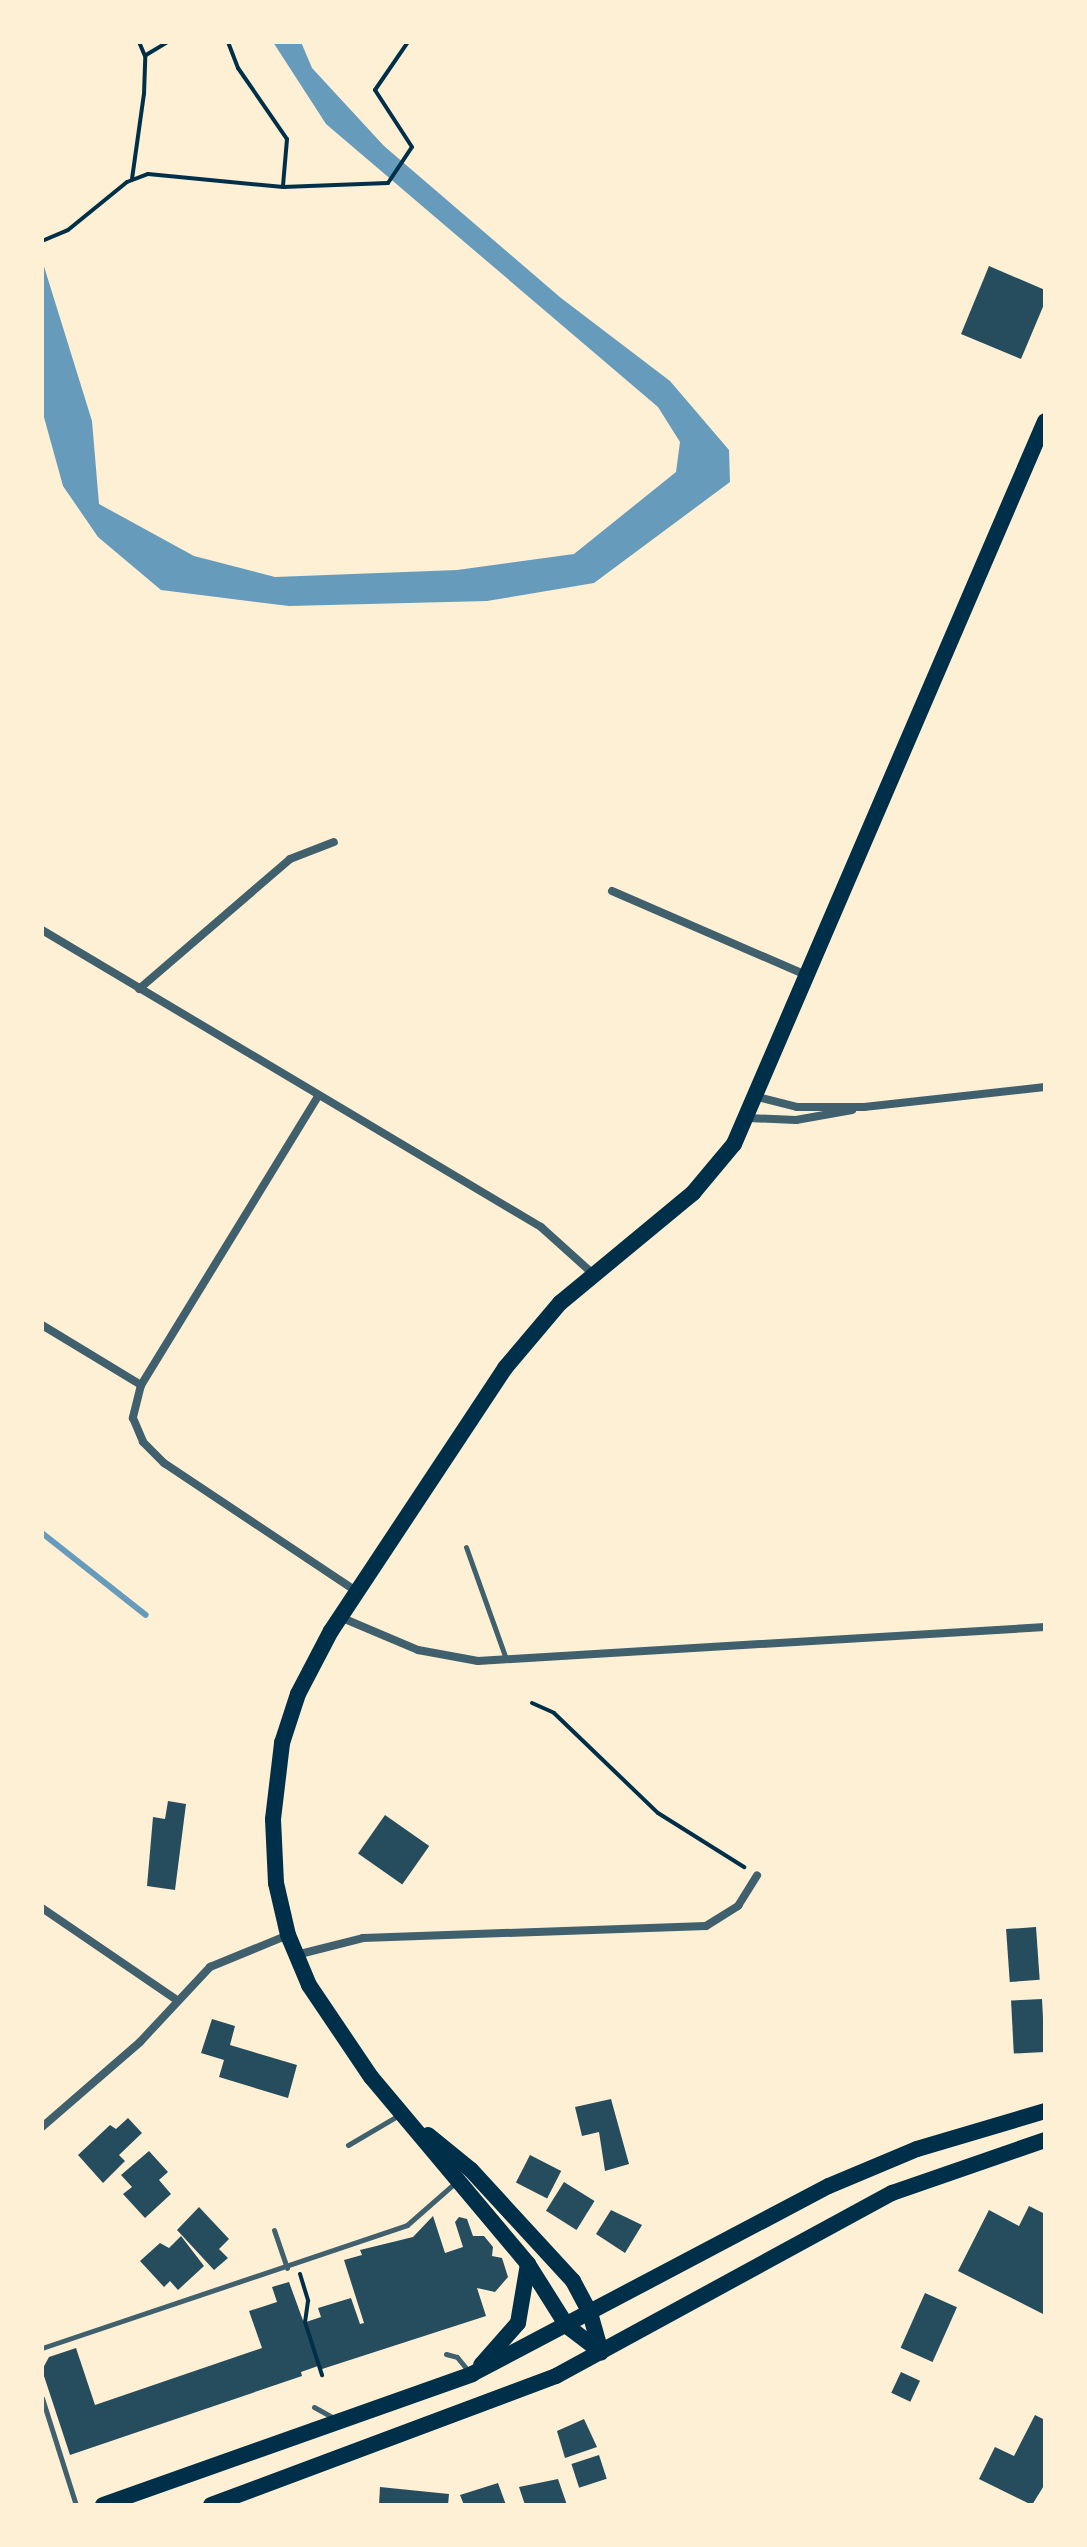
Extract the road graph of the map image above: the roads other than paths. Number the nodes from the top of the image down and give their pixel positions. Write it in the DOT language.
graph roads {
  1 [pos="1045,421"];
  2 [pos="334,842"];
  3 [pos="612,891"];
  4 [pos="42,930"];
  5 [pos="808,976"];
  6 [pos="139,989"];
  7 [pos="1045,1087"];
  8 [pos="758,1097"];
  9 [pos="317,1098"];
  10 [pos="864,1107"];
  11 [pos="748,1118"];
  12 [pos="592,1273"];
  13 [pos="42,1325"];
  14 [pos="141,1385"];
  15 [pos="466,1547"];
  16 [pos="357,1592"];
  17 [pos="340,1617"];
  18 [pos="1045,1627"];
  19 [pos="507,1660"];
  20 [pos="757,1875"];
  21 [pos="42,1908"];
  22 [pos="288,1935"];
  23 [pos="295,1956"];
  24 [pos="177,2000"];
  25 [pos="1045,2111"];
  26 [pos="402,2113"];
  27 [pos="42,2127"];
  28 [pos="1045,2140"];
  29 [pos="348,2145"];
  30 [pos="471,2170"];
  31 [pos="456,2182"];
  32 [pos="274,2230"];
  33 [pos="528,2264"];
  34 [pos="287,2268"];
  35 [pos="590,2313"];
  36 [pos="567,2326"];
  37 [pos="42,2348"];
  38 [pos="601,2352"];
  39 [pos="446,2354"];
  40 [pos="472,2374"];
  41 [pos="42,2398"];
  42 [pos="314,2407"];
  43 [pos="342,2422"];
  44 [pos="76,2505"];
  45 [pos="103,2505"];
  46 [pos="211,2505"];
  1 -- 5 [label="main road"];
  2 -- 6 [label="street"];
  3 -- 5 [label="street"];
  4 -- 6 [label="street"];
  5 -- 8 [label="main road"];
  6 -- 9 [label="street"];
  7 -- 10 [label="street"];
  8 -- 10 [label="street"];
  8 -- 11 [label="main road"];
  9 -- 12 [label="street"];
  9 -- 14 [label="street"];
  10 -- 11 [label="street"];
  11 -- 12 [label="main road"];
  12 -- 16 [label="main road"];
  13 -- 14 [label="street"];
  14 -- 16 [label="street"];
  15 -- 19 [label="lane"];
  16 -- 17 [label="main road"];
  17 -- 19 [label="street"];
  17 -- 22 [label="main road"];
  18 -- 19 [label="street"];
  20 -- 23 [label="street"];
  21 -- 24 [label="street"];
  22 -- 23 [label="main road"];
  22 -- 24 [label="street"];
  23 -- 26 [label="main road"];
  24 -- 27 [label="street"];
  25 -- 35 [label="main road"];
  26 -- 29 [label="lane"];
  26 -- 30 [label="main road"];
  26 -- 31 [label="main road"];
  28 -- 38 [label="main road"];
  30 -- 31 [label="lane"];
  30 -- 35 [label="main road"];
  31 -- 33 [label="main road"];
  31 -- 34 [label="lane"];
  32 -- 34 [label="lane"];
  33 -- 36 [label="main road"];
  33 -- 40 [label="main road"];
  34 -- 37 [label="lane"];
  35 -- 36 [label="main road"];
  35 -- 38 [label="main road"];
  36 -- 38 [label="main road"];
  36 -- 40 [label="main road"];
  38 -- 46 [label="main road"];
  39 -- 40 [label="lane"];
  40 -- 43 [label="main road"];
  41 -- 44 [label="lane"];
  42 -- 43 [label="lane"];
  43 -- 45 [label="main road"];
}
